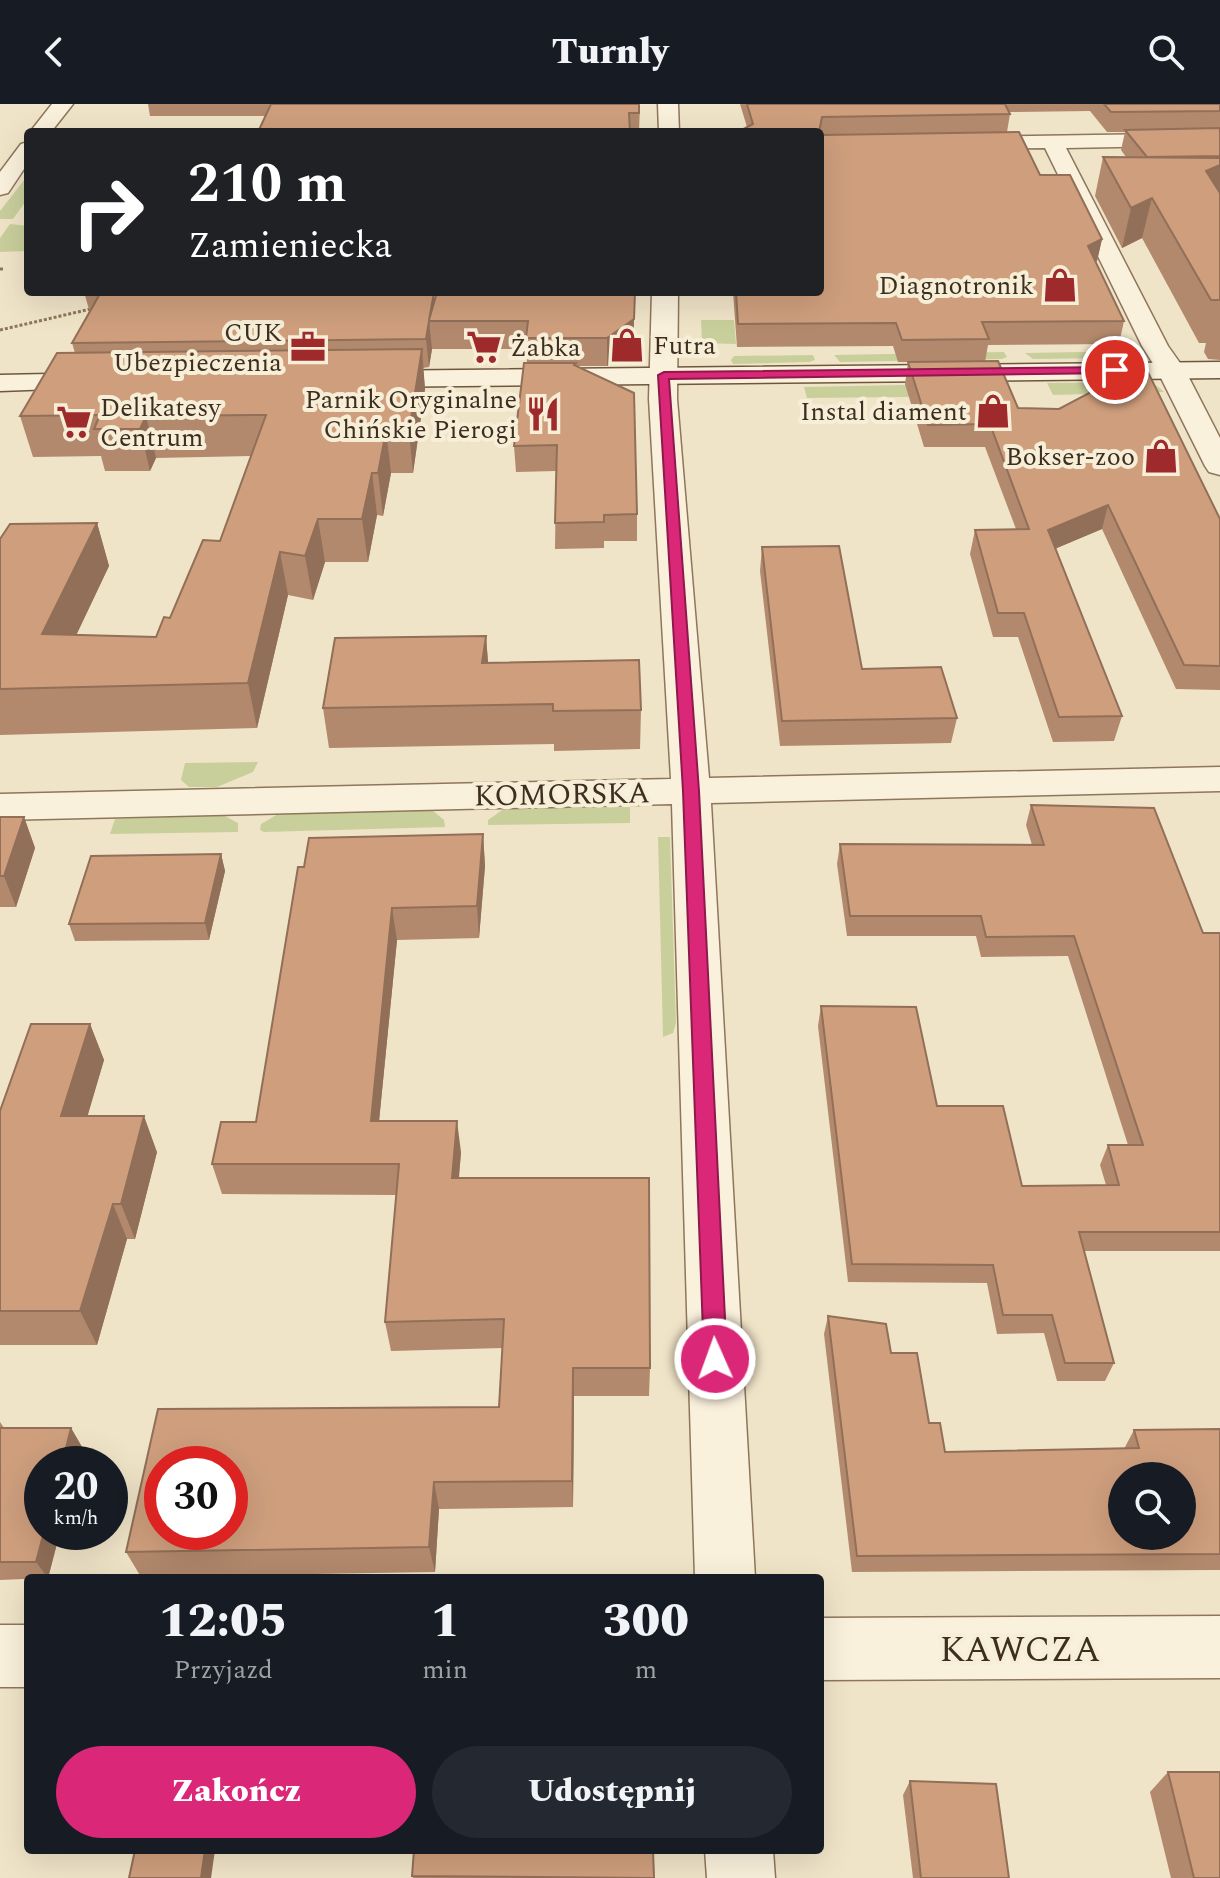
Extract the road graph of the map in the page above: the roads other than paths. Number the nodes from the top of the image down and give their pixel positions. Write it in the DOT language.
graph roads {
  1 [pos="63,104"];
  2 [pos="668,104"];
  3 [pos="43,128"];
  4 [pos="669,128"];
  5 [pos="1220,139"];
  6 [pos="1053,142"];
  7 [pos="944,144"];
  8 [pos="24,152"];
  9 [pos="0,154"];
  10 [pos="24,155"];
  11 [pos="0,188"];
  12 [pos="665,296"];
  13 [pos="1171,370"];
  14 [pos="1220,370"];
  15 [pos="664,375"];
  16 [pos="345,379"];
  17 [pos="127,381"];
  18 [pos="0,383"];
  19 [pos="1220,466"];
  20 [pos="1220,779"];
  21 [pos="691,791"];
  22 [pos="0,807"];
  23 [pos="725,1574"];
  24 [pos="1220,1647"];
  25 [pos="824,1649"];
  26 [pos="0,1656"];
  27 [pos="24,1656"];
  28 [pos="739,1854"];
  29 [pos="741,1878"];
  1 -- 3 [label="street"];
  2 -- 4 [label="street"];
  5 -- 6 [label="street"];
  6 -- 7 [label="street"];
  6 -- 13 [label="street"];
  8 -- 9 [label="street"];
  10 -- 11 [label="street"];
  12 -- 15 [label="street"];
  13 -- 14 [label="street"];
  13 -- 15 [label="street"];
  13 -- 19 [label="street"];
  15 -- 16 [label="street"];
  15 -- 21 [label="street"];
  17 -- 18 [label="street"];
  20 -- 21 [label="street, KOMORSKA"];
  21 -- 22 [label="street, KOMORSKA"];
  21 -- 23 [label="street"];
  24 -- 25 [label="street, KAWCZA"];
  26 -- 27 [label="street"];
  28 -- 29 [label="street"];
}
